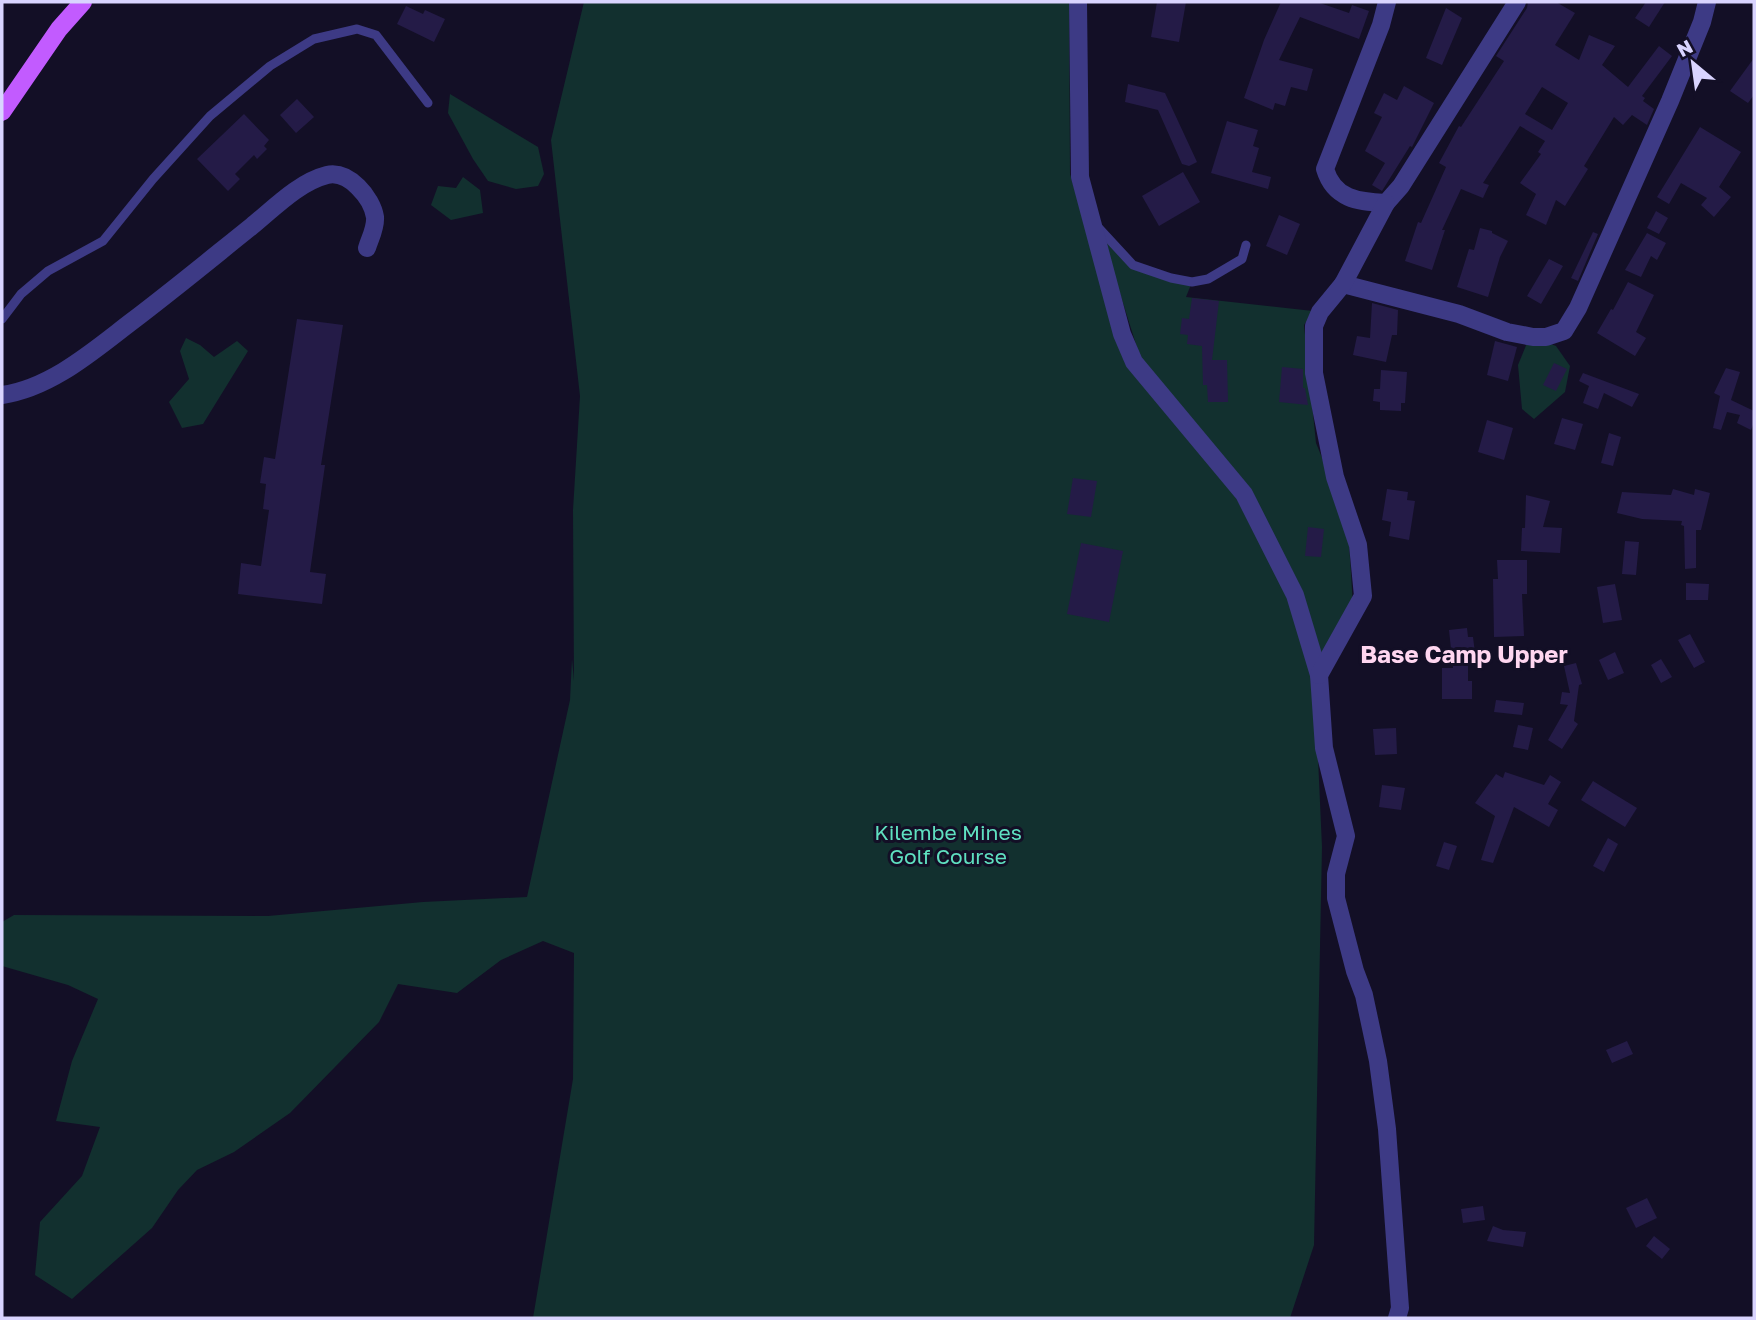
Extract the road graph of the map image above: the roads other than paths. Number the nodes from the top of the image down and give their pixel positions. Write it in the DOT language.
graph roads {
  1 [pos="83,2"];
  2 [pos="1078,2"];
  3 [pos="1387,2"];
  4 [pos="1517,2"];
  5 [pos="1707,2"];
  6 [pos="428,103"];
  7 [pos="2,112"];
  8 [pos="1386,204"];
  9 [pos="1091,219"];
  10 [pos="1246,245"];
  11 [pos="367,248"];
  12 [pos="1343,284"];
  13 [pos="2,320"];
  14 [pos="2,395"];
  15 [pos="1319,675"];
  16 [pos="1397,1318"];
  1 -- 7 [label="main road"];
  2 -- 9 [label="street"];
  3 -- 8 [label="street"];
  4 -- 8 [label="street"];
  5 -- 12 [label="street"];
  6 -- 13 [label="lane"];
  8 -- 12 [label="street"];
  9 -- 10 [label="lane"];
  9 -- 15 [label="street"];
  11 -- 14 [label="street"];
  12 -- 15 [label="street"];
  15 -- 16 [label="street"];
}
